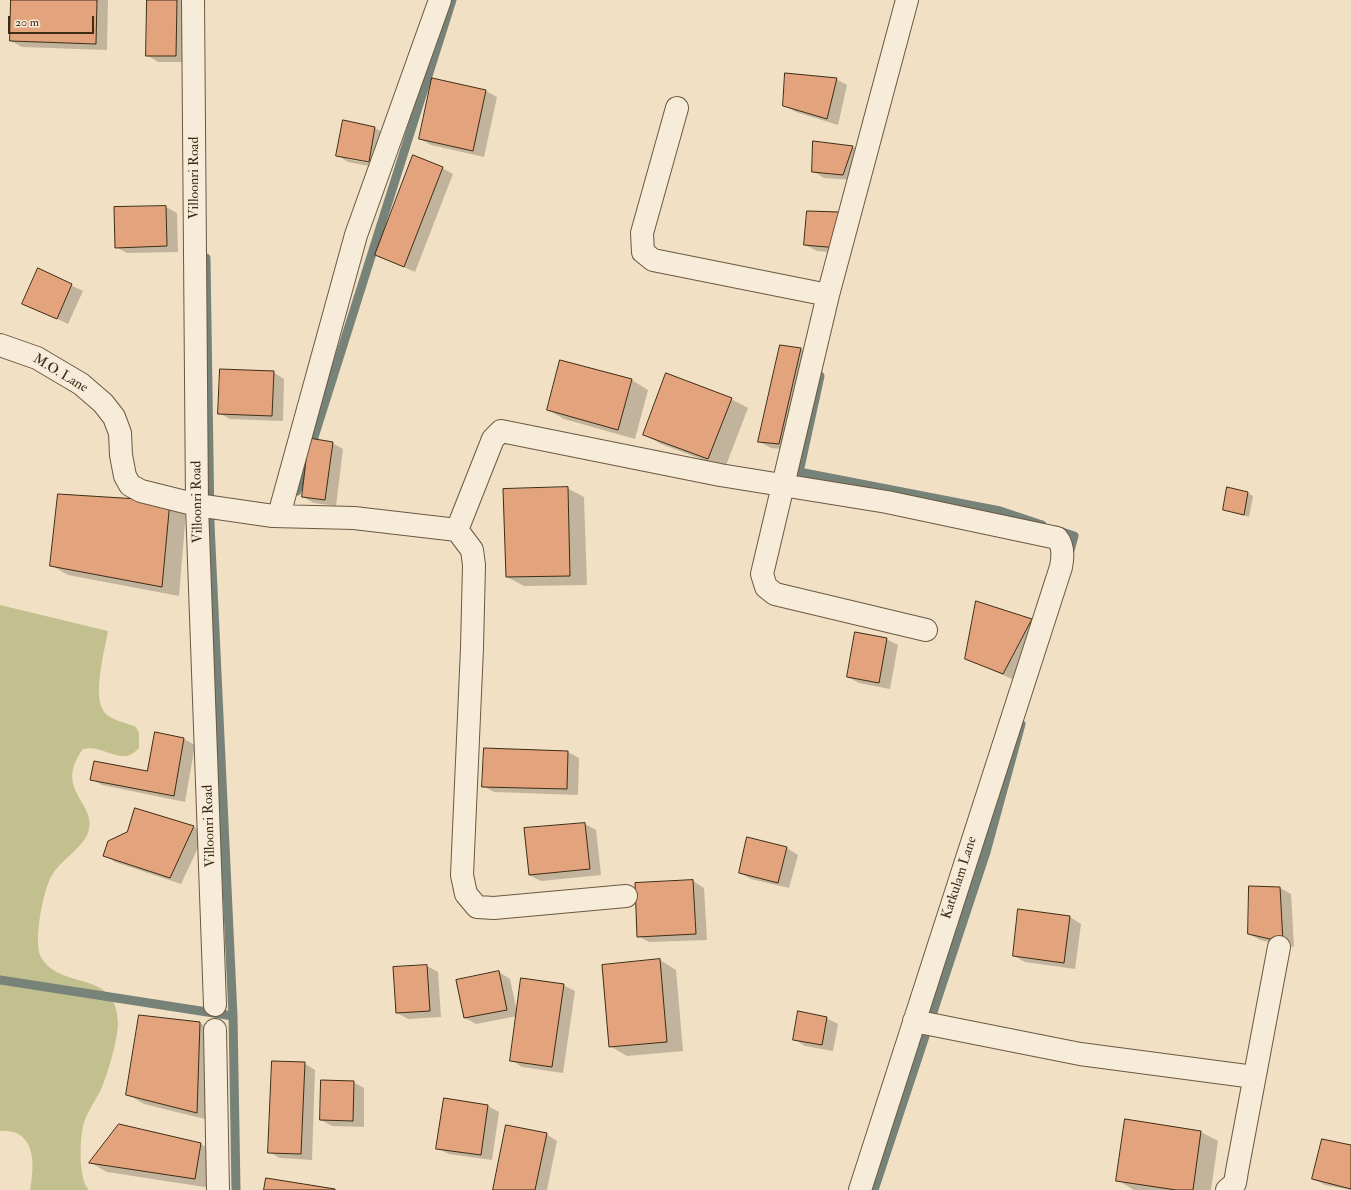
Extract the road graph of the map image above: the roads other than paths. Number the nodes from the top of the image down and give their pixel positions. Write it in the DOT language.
graph roads {
  1 [pos="193,0"];
  2 [pos="440,0"];
  3 [pos="907,0"];
  4 [pos="677,108"];
  5 [pos="828,295"];
  6 [pos="0,344"];
  7 [pos="782,485"];
  8 [pos="197,505"];
  9 [pos="280,515"];
  10 [pos="458,530"];
  11 [pos="926,630"];
  12 [pos="626,896"];
  13 [pos="1279,947"];
  14 [pos="215,1005"];
  15 [pos="914,1021"];
  16 [pos="215,1030"];
  17 [pos="1254,1077"];
  18 [pos="218,1190"];
  19 [pos="860,1190"];
  20 [pos="1226,1190"];
  1 -- 8 [label="street, Villoonri Road"];
  2 -- 9 [label="street"];
  3 -- 5 [label="street"];
  4 -- 5 [label="street"];
  5 -- 7 [label="street"];
  6 -- 8 [label="street, M.O. Lane"];
  7 -- 10 [label="street, Katkulam Lane"];
  7 -- 11 [label="street"];
  7 -- 15 [label="street, Katkulam Lane"];
  8 -- 9 [label="street, M.O. Lane"];
  8 -- 14 [label="street, Villoonri Road"];
  9 -- 10 [label="street, M.O. Lane"];
  10 -- 12 [label="street"];
  13 -- 17 [label="street"];
  15 -- 17 [label="street"];
  15 -- 19 [label="street, Katkulam Lane"];
  16 -- 18 [label="street"];
  17 -- 20 [label="street"];
}
